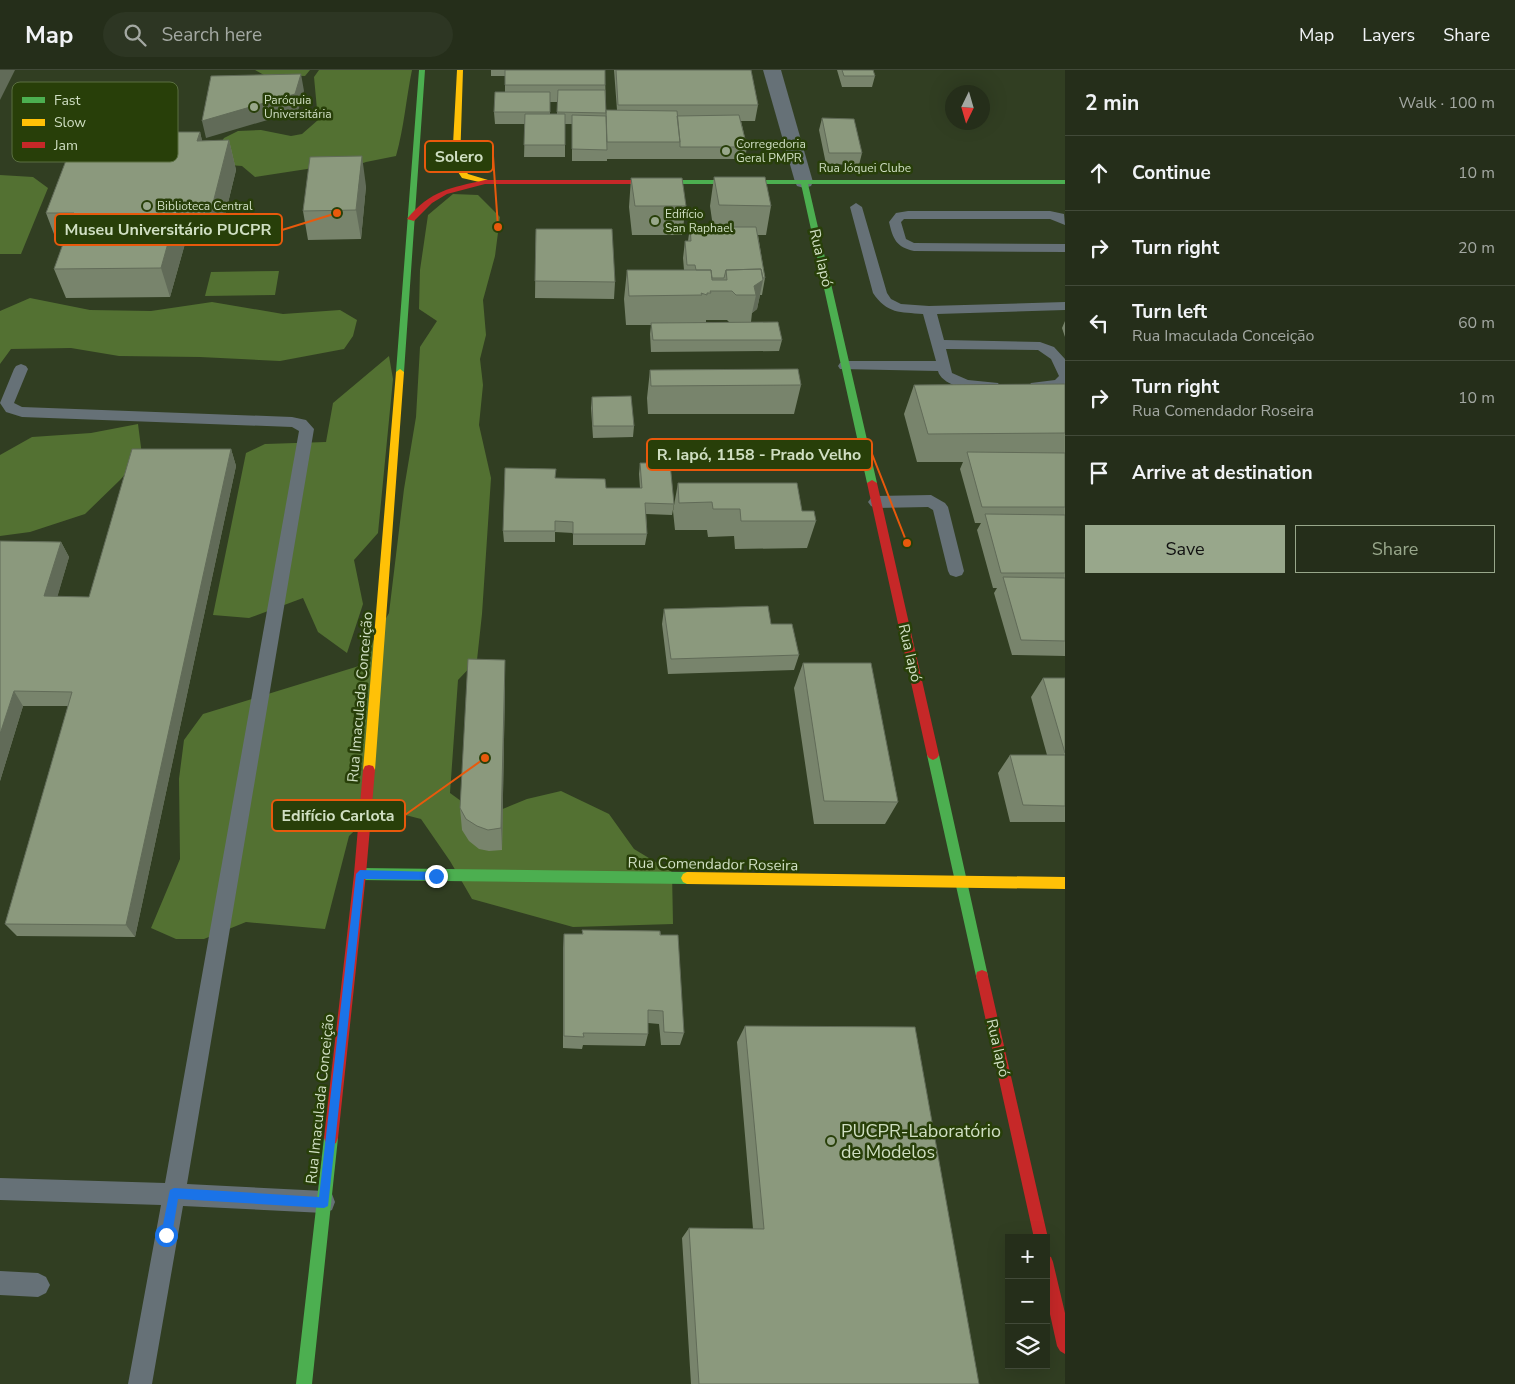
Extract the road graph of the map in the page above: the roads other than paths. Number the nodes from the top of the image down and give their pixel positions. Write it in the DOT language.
graph roads {
  1 [pos="422,70"];
  2 [pos="460,70"];
  3 [pos="772,70"];
  4 [pos="485,182"];
  5 [pos="804,182"];
  6 [pos="1065,182"];
  7 [pos="856,207"];
  8 [pos="412,219"];
  9 [pos="1065,221"];
  10 [pos="1065,248"];
  11 [pos="1065,306"];
  12 [pos="929,310"];
  13 [pos="937,344"];
  14 [pos="846,366"];
  15 [pos="943,366"];
  16 [pos="21,369"];
  17 [pos="1065,374"];
  18 [pos="1065,379"];
  19 [pos="876,502"];
  20 [pos="956,572"];
  21 [pos="360,874"];
  22 [pos="961,882"];
  23 [pos="1065,883"];
  24 [pos="0,1188"];
  25 [pos="174,1194"];
  26 [pos="324,1202"];
  27 [pos="1040,1234"];
  28 [pos="1050,1279"];
  29 [pos="0,1283"];
  30 [pos="38,1285"];
  31 [pos="1065,1346"];
  32 [pos="140,1384"];
  33 [pos="304,1384"];
  1 -- 8 [label="main road, Rua Imaculada Conceição"];
  2 -- 4 [label="main road"];
  3 -- 5 [label="street, Rua Iapó"];
  4 -- 5 [label="main road, Rua Jóquei Clube"];
  4 -- 8 [label="main road"];
  5 -- 6 [label="main road, Rua Jóquei Clube"];
  5 -- 14 [label="main road, Rua Iapó"];
  7 -- 12 [label="lane"];
  8 -- 21 [label="main road, Rua Imaculada Conceição"];
  9 -- 10 [label="lane"];
  11 -- 12 [label="lane"];
  12 -- 13 [label="lane"];
  13 -- 15 [label="lane"];
  13 -- 17 [label="lane"];
  14 -- 15 [label="lane"];
  14 -- 19 [label="main road, Rua Iapó"];
  15 -- 18 [label="lane"];
  16 -- 25 [label="lane"];
  19 -- 20 [label="lane"];
  19 -- 22 [label="main road, Rua Iapó"];
  21 -- 22 [label="main road, Rua Comendador Roseira"];
  21 -- 26 [label="main road, Rua Imaculada Conceição"];
  22 -- 23 [label="main road, Rua Comendador Roseira"];
  22 -- 27 [label="main road, Rua Iapó"];
  24 -- 25 [label="lane"];
  25 -- 26 [label="lane"];
  25 -- 32 [label="lane"];
  26 -- 33 [label="main road, Rua Imaculada Conceição"];
  28 -- 31 [label="main road"];
  29 -- 30 [label="lane"];
}
